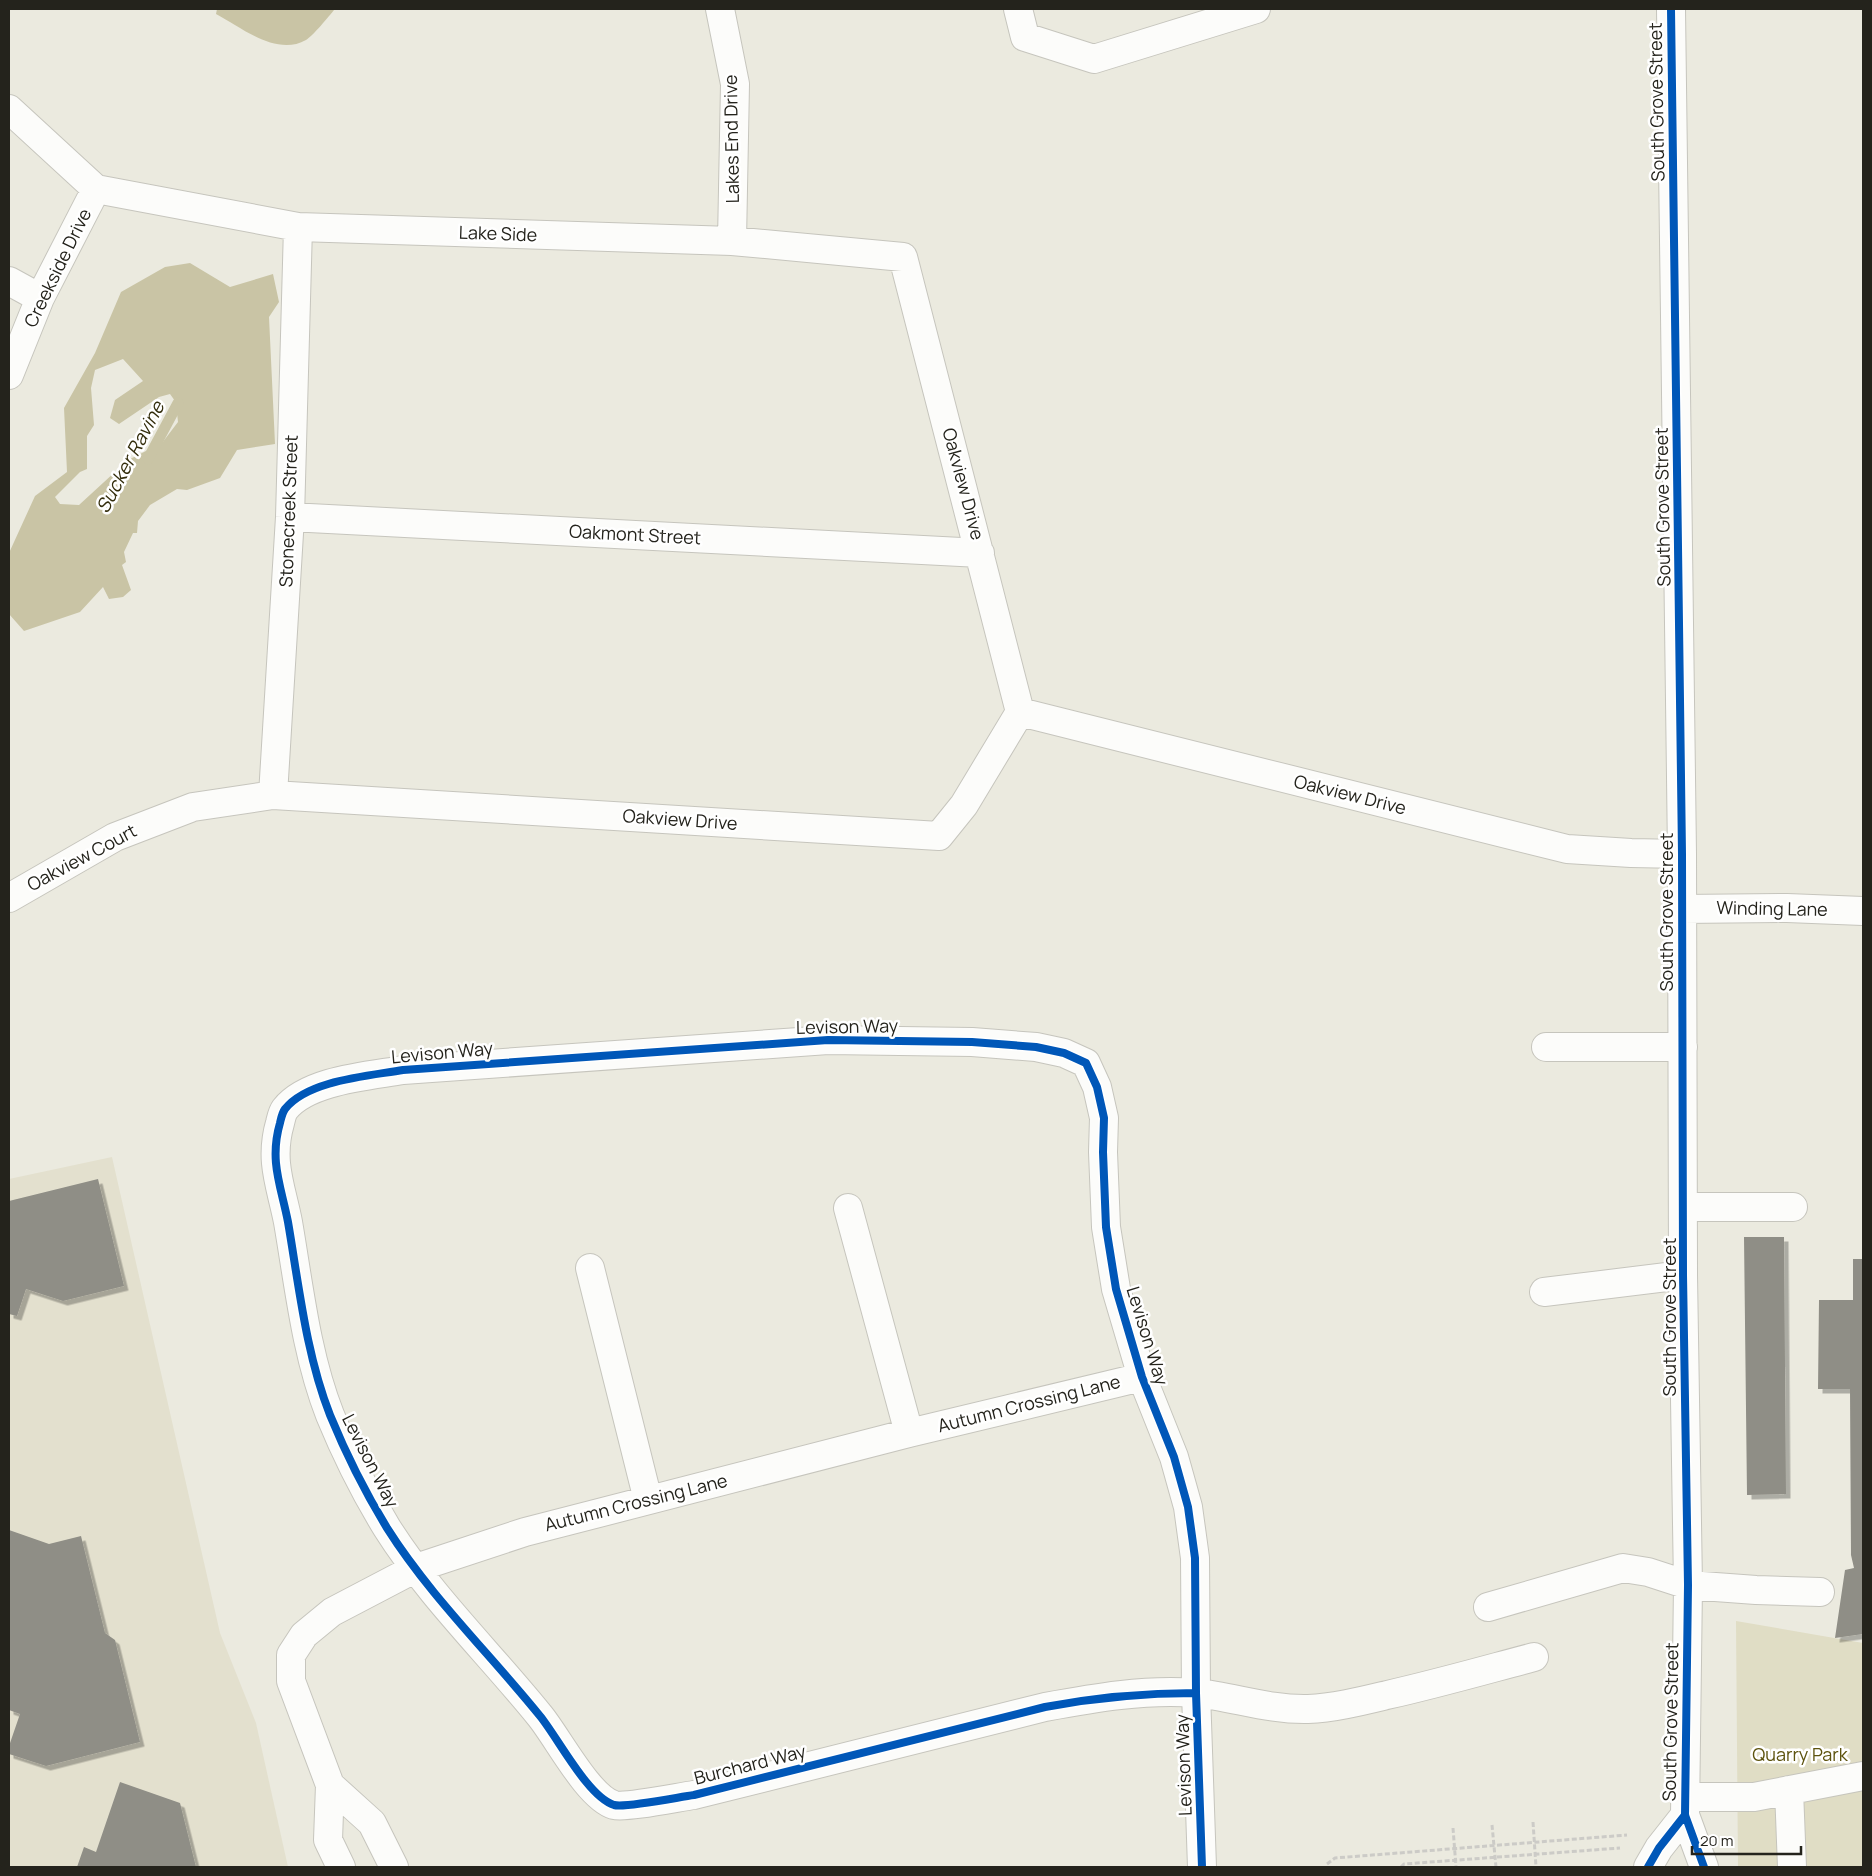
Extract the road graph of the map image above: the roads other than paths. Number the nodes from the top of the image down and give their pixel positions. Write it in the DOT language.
graph roads {
  1 [pos="720,9"];
  2 [pos="1018,9"];
  3 [pos="1256,9"];
  4 [pos="1671,9"];
  5 [pos="9,109"];
  6 [pos="96,189"];
  7 [pos="298,227"];
  8 [pos="732,241"];
  9 [pos="903,257"];
  10 [pos="9,280"];
  11 [pos="40,298"];
  12 [pos="9,374"];
  13 [pos="290,518"];
  14 [pos="980,553"];
  15 [pos="1020,712"];
  16 [pos="273,795"];
  17 [pos="1682,854"];
  18 [pos="9,898"];
  19 [pos="1681,909"];
  20 [pos="1863,911"];
  21 [pos="1546,1047"];
  22 [pos="1683,1047"];
  23 [pos="1684,1207"];
  24 [pos="1793,1207"];
  25 [pos="848,1208"];
  26 [pos="590,1268"];
  27 [pos="1683,1275"];
  28 [pos="1544,1292"];
  29 [pos="1142,1377"];
  30 [pos="909,1433"];
  31 [pos="648,1500"];
  32 [pos="416,1568"];
  33 [pos="1688,1585"];
  34 [pos="1820,1592"];
  35 [pos="1488,1608"];
  36 [pos="1534,1657"];
  37 [pos="1196,1693"];
  38 [pos="1863,1776"];
  39 [pos="330,1786"];
  40 [pos="1789,1790"];
  41 [pos="1685,1806"];
  42 [pos="341,1867"];
  43 [pos="394,1867"];
  44 [pos="1202,1867"];
  45 [pos="1648,1867"];
  46 [pos="1704,1867"];
  47 [pos="1792,1867"];
  1 -- 8 [label="street, Lakes End Drive"];
  2 -- 3 [label="street"];
  4 -- 17 [label="street, South Grove Street"];
  5 -- 6 [label="street"];
  6 -- 7 [label="street, Lake Side"];
  6 -- 11 [label="street, Creekside Drive"];
  7 -- 8 [label="street, Lake Side"];
  7 -- 13 [label="street, Stonecreek Street"];
  8 -- 9 [label="street, Lake Side"];
  9 -- 14 [label="street, Oakview Drive"];
  10 -- 11 [label="street"];
  11 -- 12 [label="street, Creekside Drive"];
  13 -- 14 [label="street, Oakmont Street"];
  13 -- 16 [label="street, Stonecreek Street"];
  14 -- 15 [label="street, Oakview Drive"];
  15 -- 16 [label="street, Oakview Drive"];
  15 -- 17 [label="street, Oakview Drive"];
  16 -- 18 [label="street, Oakview Court"];
  17 -- 19 [label="street, South Grove Street"];
  19 -- 20 [label="street, Winding Lane"];
  19 -- 22 [label="street, South Grove Street"];
  21 -- 22 [label="street"];
  22 -- 23 [label="street, South Grove Street"];
  23 -- 24 [label="street"];
  23 -- 27 [label="street, South Grove Street"];
  25 -- 30 [label="street"];
  26 -- 31 [label="street"];
  27 -- 28 [label="street"];
  27 -- 33 [label="street, South Grove Street"];
  29 -- 30 [label="street, Autumn Crossing Lane"];
  29 -- 32 [label="street, Levison Way"];
  29 -- 37 [label="street, Levison Way"];
  30 -- 31 [label="street, Autumn Crossing Lane"];
  31 -- 32 [label="street, Autumn Crossing Lane"];
  32 -- 37 [label="street, Burchard Way"];
  32 -- 39 [label="street, Autumn Crossing Lane"];
  33 -- 34 [label="street"];
  33 -- 35 [label="street"];
  33 -- 41 [label="street, South Grove Street"];
  36 -- 37 [label="street, Burchard Way"];
  37 -- 44 [label="street, Levison Way"];
  38 -- 40 [label="street"];
  39 -- 42 [label="street, Autumn Crossing Lane"];
  39 -- 43 [label="street, Autumn Crossing Lane"];
  40 -- 41 [label="street"];
  40 -- 47 [label="street"];
  41 -- 45 [label="street, South Grove Street"];
  41 -- 46 [label="street, South Grove Street"];
}
